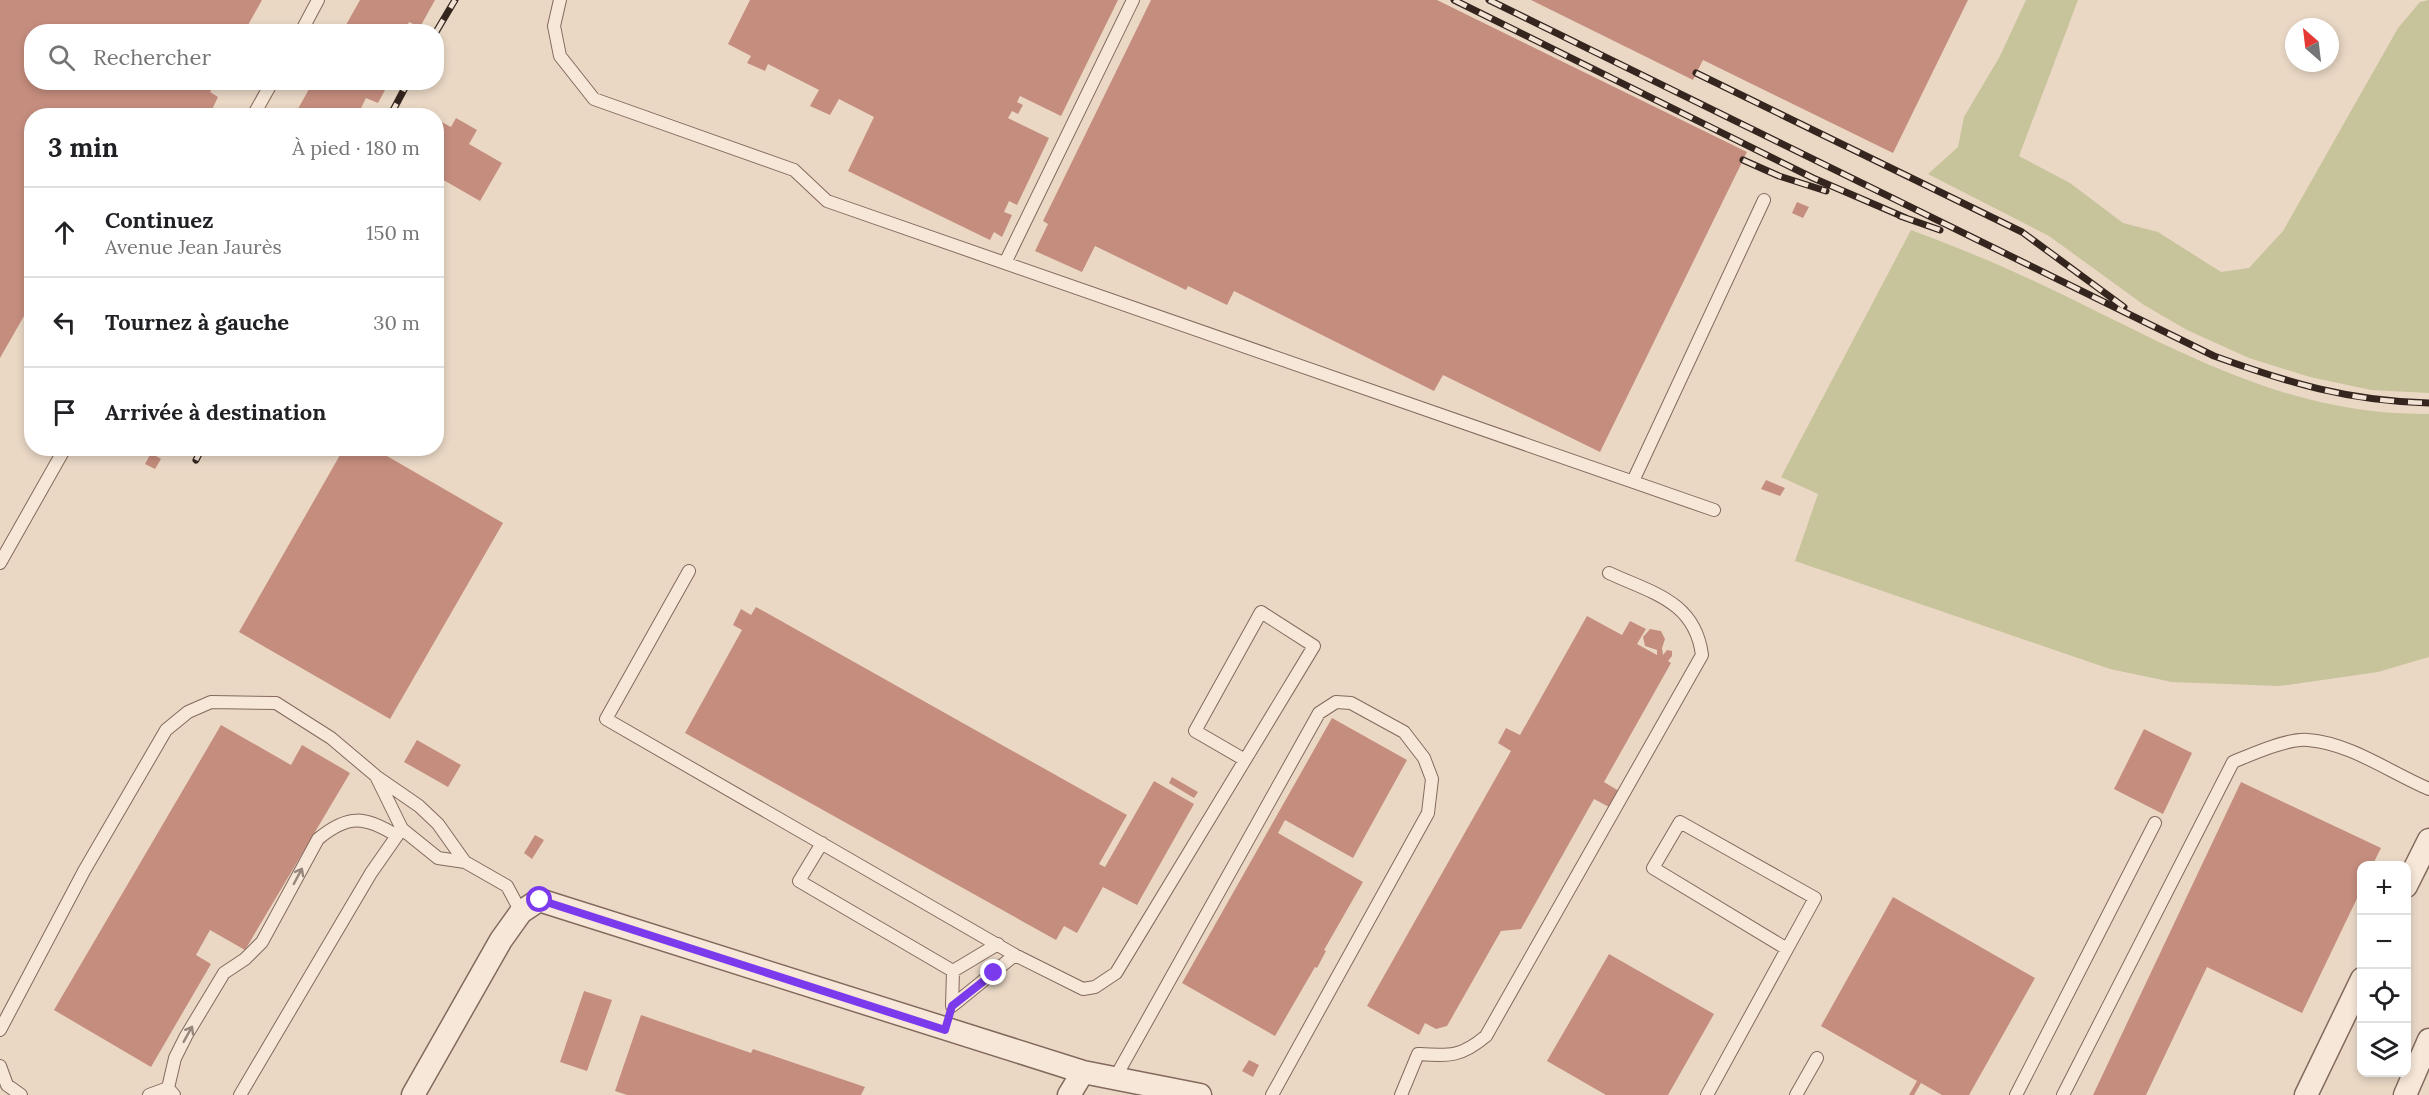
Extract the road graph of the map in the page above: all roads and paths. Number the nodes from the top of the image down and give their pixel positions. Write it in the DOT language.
graph roads {
  1 [pos="318,0"];
  2 [pos="560,0"];
  3 [pos="1133,0"];
  4 [pos="305,24"];
  5 [pos="268,90"];
  6 [pos="257,108"];
  7 [pos="1764,200"];
  8 [pos="1005,263"];
  9 [pos="60,456"];
  10 [pos="1633,481"];
  11 [pos="1714,510"];
  12 [pos="0,563"];
  13 [pos="689,571"];
  14 [pos="1609,573"];
  15 [pos="1245,760"];
  16 [pos="376,776"];
  17 [pos="2429,789"];
  18 [pos="2155,823"];
  19 [pos="400,833"];
  20 [pos="2429,840"];
  21 [pos="822,843"];
  22 [pos="465,862"];
  23 [pos="2411,876"];
  24 [pos="530,906"];
  25 [pos="998,944"];
  26 [pos="1787,949"];
  27 [pos="1015,955"];
  28 [pos="953,971"];
  29 [pos="2357,987"];
  30 [pos="952,1006"];
  31 [pos="0,1030"];
  32 [pos="945,1030"];
  33 [pos="2429,1040"];
  34 [pos="1817,1058"];
  35 [pos="0,1066"];
  36 [pos="1083,1072"];
  37 [pos="1115,1078"];
  38 [pos="171,1092"];
  39 [pos="21,1095"];
  40 [pos="149,1095"];
  41 [pos="240,1095"];
  42 [pos="413,1095"];
  43 [pos="1069,1095"];
  44 [pos="1200,1095"];
  45 [pos="1272,1095"];
  46 [pos="1401,1095"];
  47 [pos="1707,1095"];
  48 [pos="1796,1095"];
  49 [pos="2016,1095"];
  50 [pos="2063,1095"];
  51 [pos="2306,1095"];
  52 [pos="2405,1095"];
  1 -- 4 [label="lane"];
  2 -- 8 [label="lane"];
  3 -- 8 [label="lane"];
  5 -- 6 [label="lane"];
  7 -- 10 [label="lane"];
  8 -- 10 [label="lane"];
  9 -- 12 [label="lane"];
  10 -- 11 [label="lane"];
  13 -- 21 [label="lane"];
  14 -- 46 [label="lane"];
  15 -- 15 [label="lane"];
  15 -- 27 [label="lane"];
  16 -- 19 [label="lane"];
  16 -- 22 [label="lane"];
  16 -- 31 [label="lane"];
  17 -- 50 [label="lane"];
  18 -- 49 [label="lane"];
  19 -- 22 [label="lane"];
  38 -- 19 [label="lane, one-way"];
  19 -- 41 [label="lane"];
  20 -- 23 [label="street"];
  21 -- 25 [label="lane"];
  21 -- 28 [label="lane"];
  22 -- 24 [label="lane"];
  24 -- 32 [label="street"];
  24 -- 42 [label="street"];
  25 -- 27 [label="lane"];
  25 -- 28 [label="lane"];
  26 -- 26 [label="lane"];
  26 -- 47 [label="lane"];
  27 -- 30 [label="lane"];
  28 -- 30 [label="lane"];
  29 -- 51 [label="street"];
  30 -- 32 [label="lane"];
  32 -- 36 [label="street"];
  33 -- 52 [label="street"];
  34 -- 48 [label="lane"];
  35 -- 39 [label="lane"];
  36 -- 37 [label="street"];
  36 -- 43 [label="street"];
  37 -- 44 [label="street"];
  37 -- 45 [label="lane"];
  38 -- 40 [label="lane"];
}
